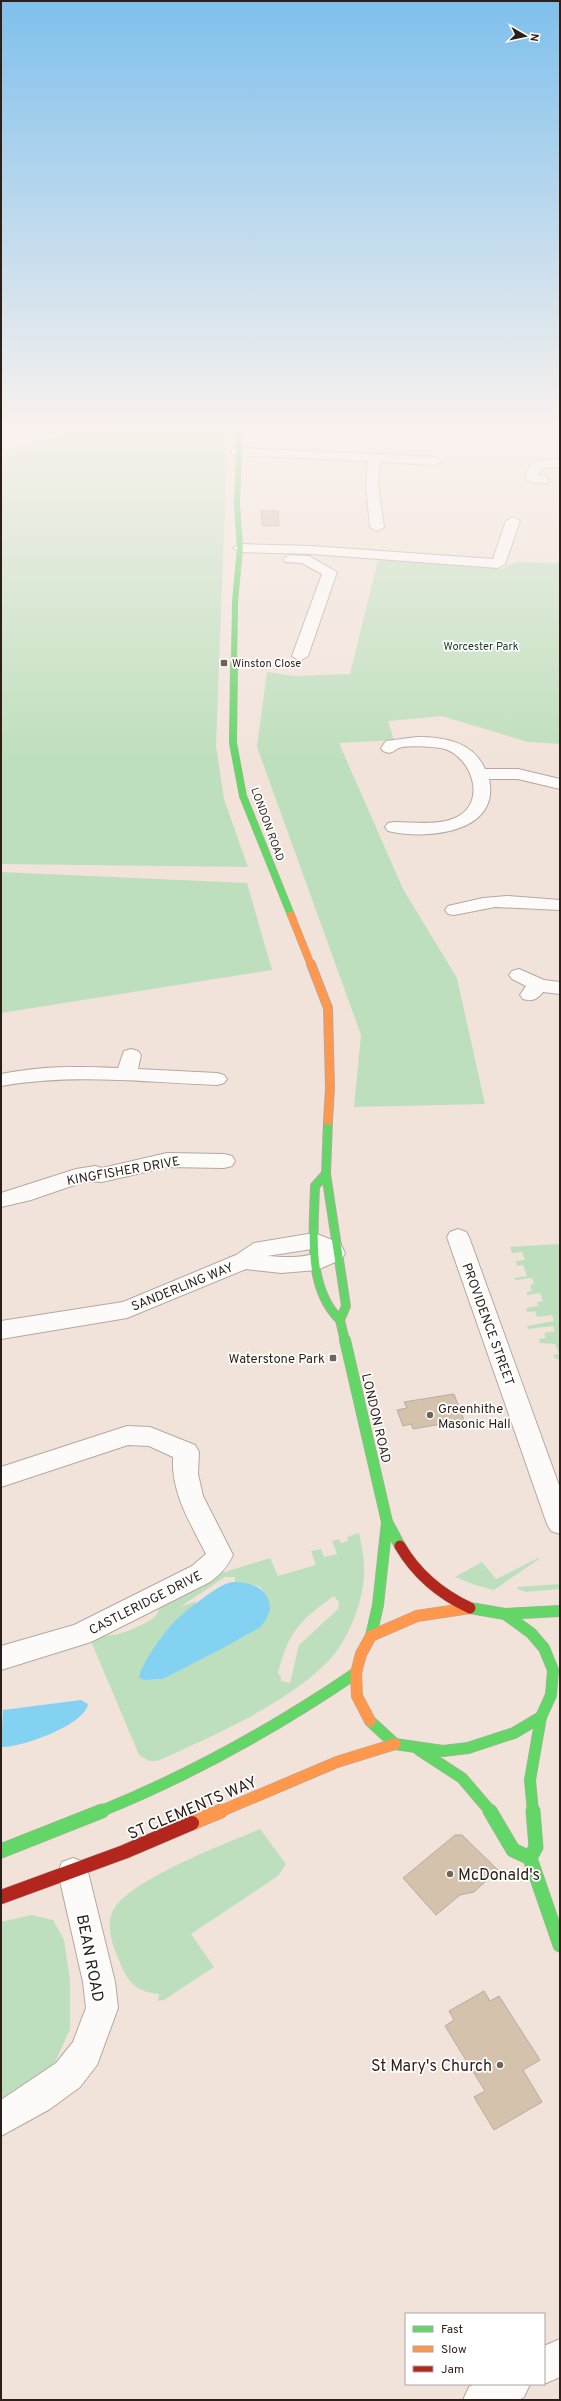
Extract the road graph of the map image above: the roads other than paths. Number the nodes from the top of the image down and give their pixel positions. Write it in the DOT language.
graph roads {
  1 [pos="240,537"];
  2 [pos="507,537"];
  3 [pos="240,553"];
  4 [pos="300,656"];
  5 [pos="389,748"];
  6 [pos="478,774"];
  7 [pos="560,784"];
  8 [pos="394,827"];
  9 [pos="456,903"];
  10 [pos="560,906"];
  11 [pos="519,975"];
  12 [pos="560,988"];
  13 [pos="131,1055"];
  14 [pos="126,1075"];
  15 [pos="217,1079"];
  16 [pos="1,1080"];
  17 [pos="224,1161"];
  18 [pos="326,1174"];
  19 [pos="1,1200"];
  20 [pos="458,1237"];
  21 [pos="336,1251"];
  22 [pos="316,1252"];
  23 [pos="340,1320"];
  24 [pos="1,1330"];
  25 [pos="1,1477"];
  26 [pos="388,1522"];
  27 [pos="560,1524"];
  28 [pos="470,1608"];
  29 [pos="560,1611"];
  30 [pos="505,1614"];
  31 [pos="371,1636"];
  32 [pos="1,1658"];
  33 [pos="356,1672"];
  34 [pos="560,1687"];
  35 [pos="551,1695"];
  36 [pos="541,1717"];
  37 [pos="395,1744"];
  38 [pos="416,1749"];
  39 [pos="1,1851"];
  40 [pos="530,1858"];
  41 [pos="73,1872"];
  42 [pos="1,1897"];
  43 [pos="560,1946"];
  44 [pos="1,2118"];
  45 [pos="560,2357"];
  46 [pos="545,2365"];
  47 [pos="509,2385"];
  48 [pos="482,2400"];
  1 -- 3 [label="main road, LONDON ROAD"];
  2 -- 3 [label="street"];
  3 -- 4 [label="street"];
  3 -- 18 [label="main road, LONDON ROAD"];
  5 -- 6 [label="street"];
  6 -- 7 [label="street"];
  6 -- 8 [label="street"];
  9 -- 10 [label="street"];
  11 -- 12 [label="street"];
  13 -- 14 [label="street"];
  14 -- 15 [label="street"];
  14 -- 16 [label="street"];
  17 -- 19 [label="street, KINGFISHER DRIVE"];
  18 -- 21 [label="main road, LONDON ROAD"];
  18 -- 22 [label="main road, LONDON ROAD"];
  20 -- 27 [label="street, PROVIDENCE STREET"];
  21 -- 22 [label="street, SANDERLING WAY"];
  21 -- 23 [label="main road, LONDON ROAD"];
  22 -- 23 [label="main road, LONDON ROAD"];
  22 -- 24 [label="street, SANDERLING WAY"];
  23 -- 26 [label="main road, LONDON ROAD"];
  25 -- 32 [label="street, CASTLERIDGE DRIVE"];
  26 -- 28 [label="main road, LONDON ROAD"];
  26 -- 31 [label="main road, LONDON ROAD"];
  28 -- 30 [label="main road"];
  28 -- 31 [label="main road"];
  29 -- 30 [label="main road"];
  30 -- 35 [label="main road"];
  31 -- 33 [label="main road, LONDON ROAD"];
  33 -- 37 [label="main road, LONDON ROAD"];
  33 -- 39 [label="main road"];
  34 -- 35 [label="main road"];
  35 -- 36 [label="main road"];
  36 -- 38 [label="main road"];
  36 -- 40 [label="main road"];
  37 -- 38 [label="main road"];
  37 -- 41 [label="main road, ST CLEMENTS WAY"];
  38 -- 40 [label="main road"];
  40 -- 43 [label="main road"];
  41 -- 42 [label="main road, ST CLEMENTS WAY"];
  41 -- 44 [label="street, BEAN ROAD"];
  45 -- 46 [label="street"];
  47 -- 48 [label="street"];
}
